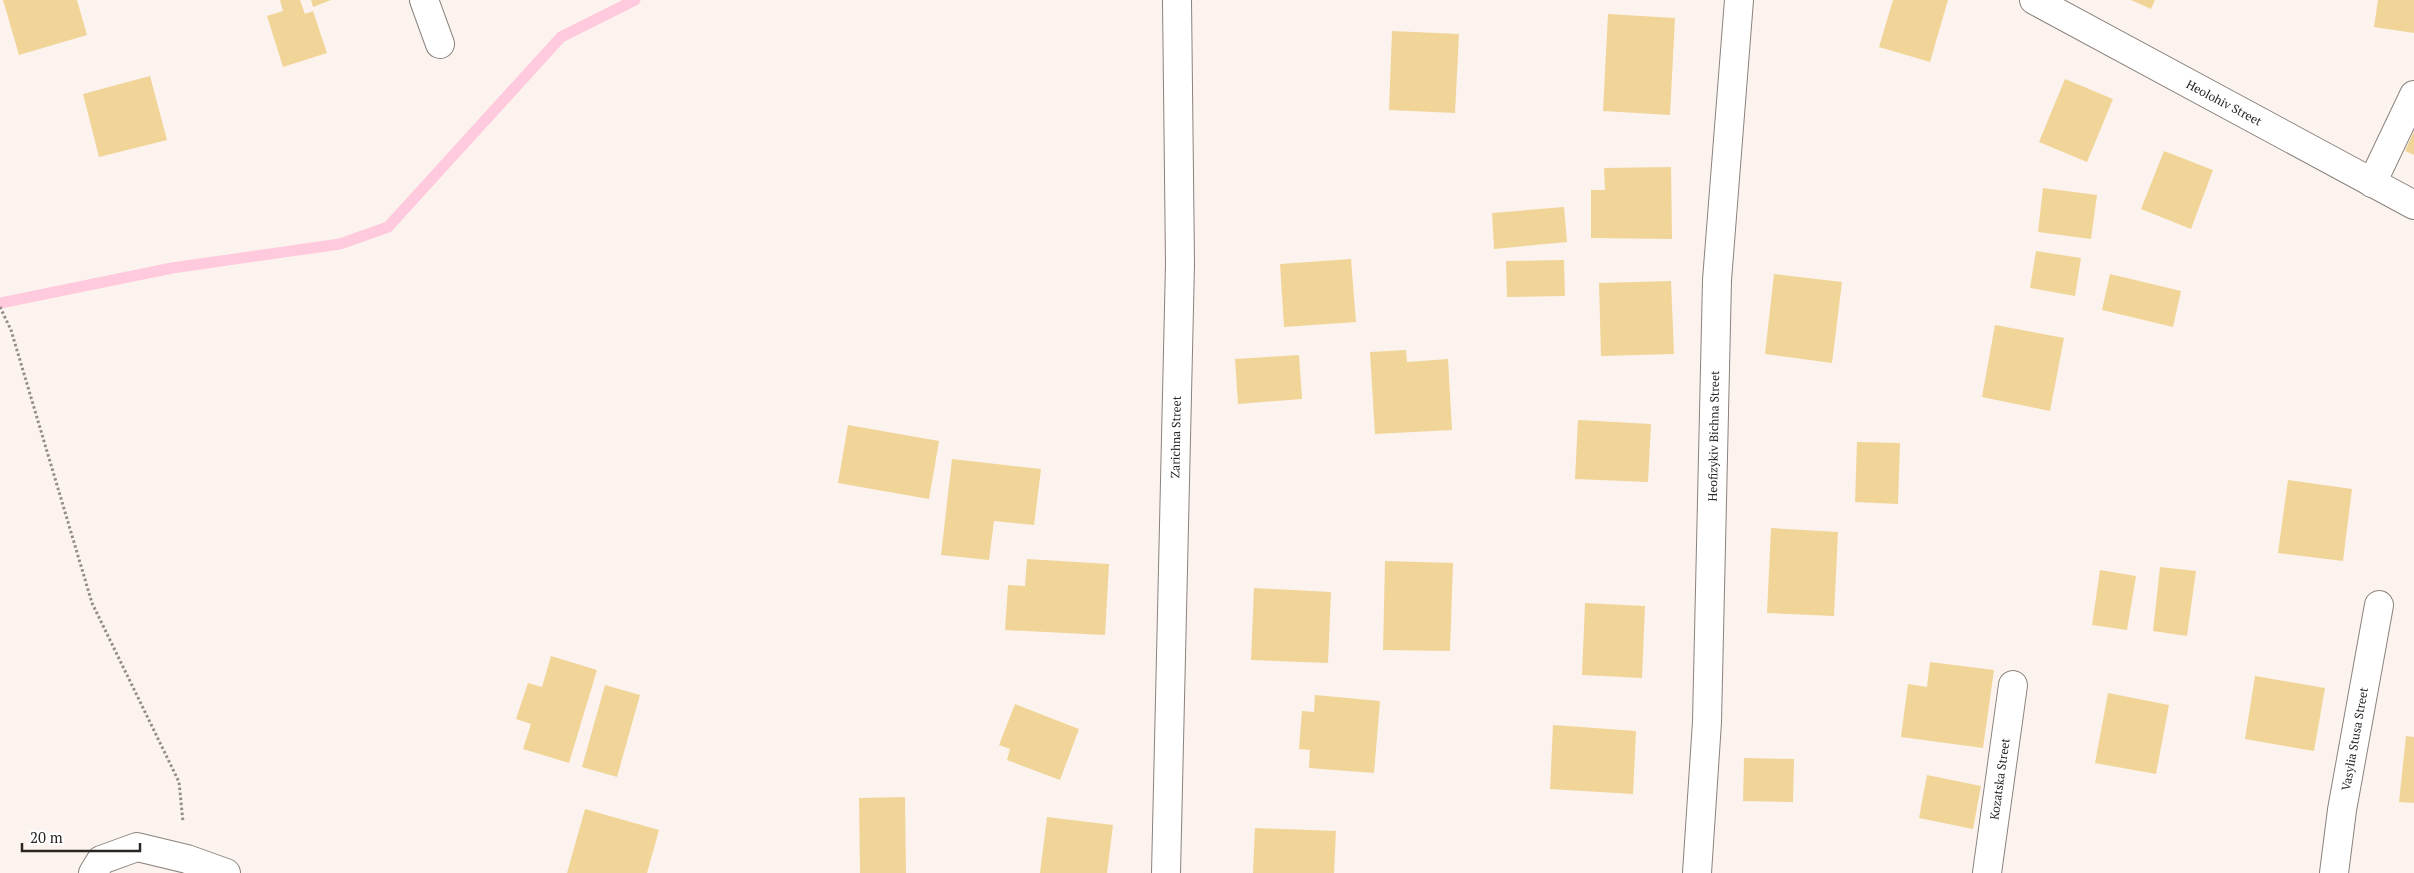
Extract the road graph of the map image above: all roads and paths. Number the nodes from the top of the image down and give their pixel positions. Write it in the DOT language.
graph roads {
  1 [pos="424,0"];
  2 [pos="1177,0"];
  3 [pos="1739,0"];
  4 [pos="2034,0"];
  5 [pos="440,44"];
  6 [pos="2414,95"];
  7 [pos="2372,183"];
  8 [pos="2414,205"];
  9 [pos="0,307"];
  10 [pos="2379,605"];
  11 [pos="2013,685"];
  12 [pos="178,782"];
  13 [pos="93,873"];
  14 [pos="226,873"];
  15 [pos="1166,873"];
  16 [pos="1697,873"];
  17 [pos="1987,873"];
  18 [pos="2334,873"];
  1 -- 5 [label="street"];
  2 -- 15 [label="street, Zarichna Street"];
  3 -- 16 [label="street, Heofizykiv Bichna Street"];
  4 -- 7 [label="street, Heolohiv Street"];
  6 -- 7 [label="street"];
  7 -- 8 [label="street, Heolohiv Street"];
  9 -- 12 [label="path"];
  10 -- 18 [label="street, Vasylia Stusa Street"];
  11 -- 17 [label="street, Kozatska Street"];
  13 -- 14 [label="street"];
}
